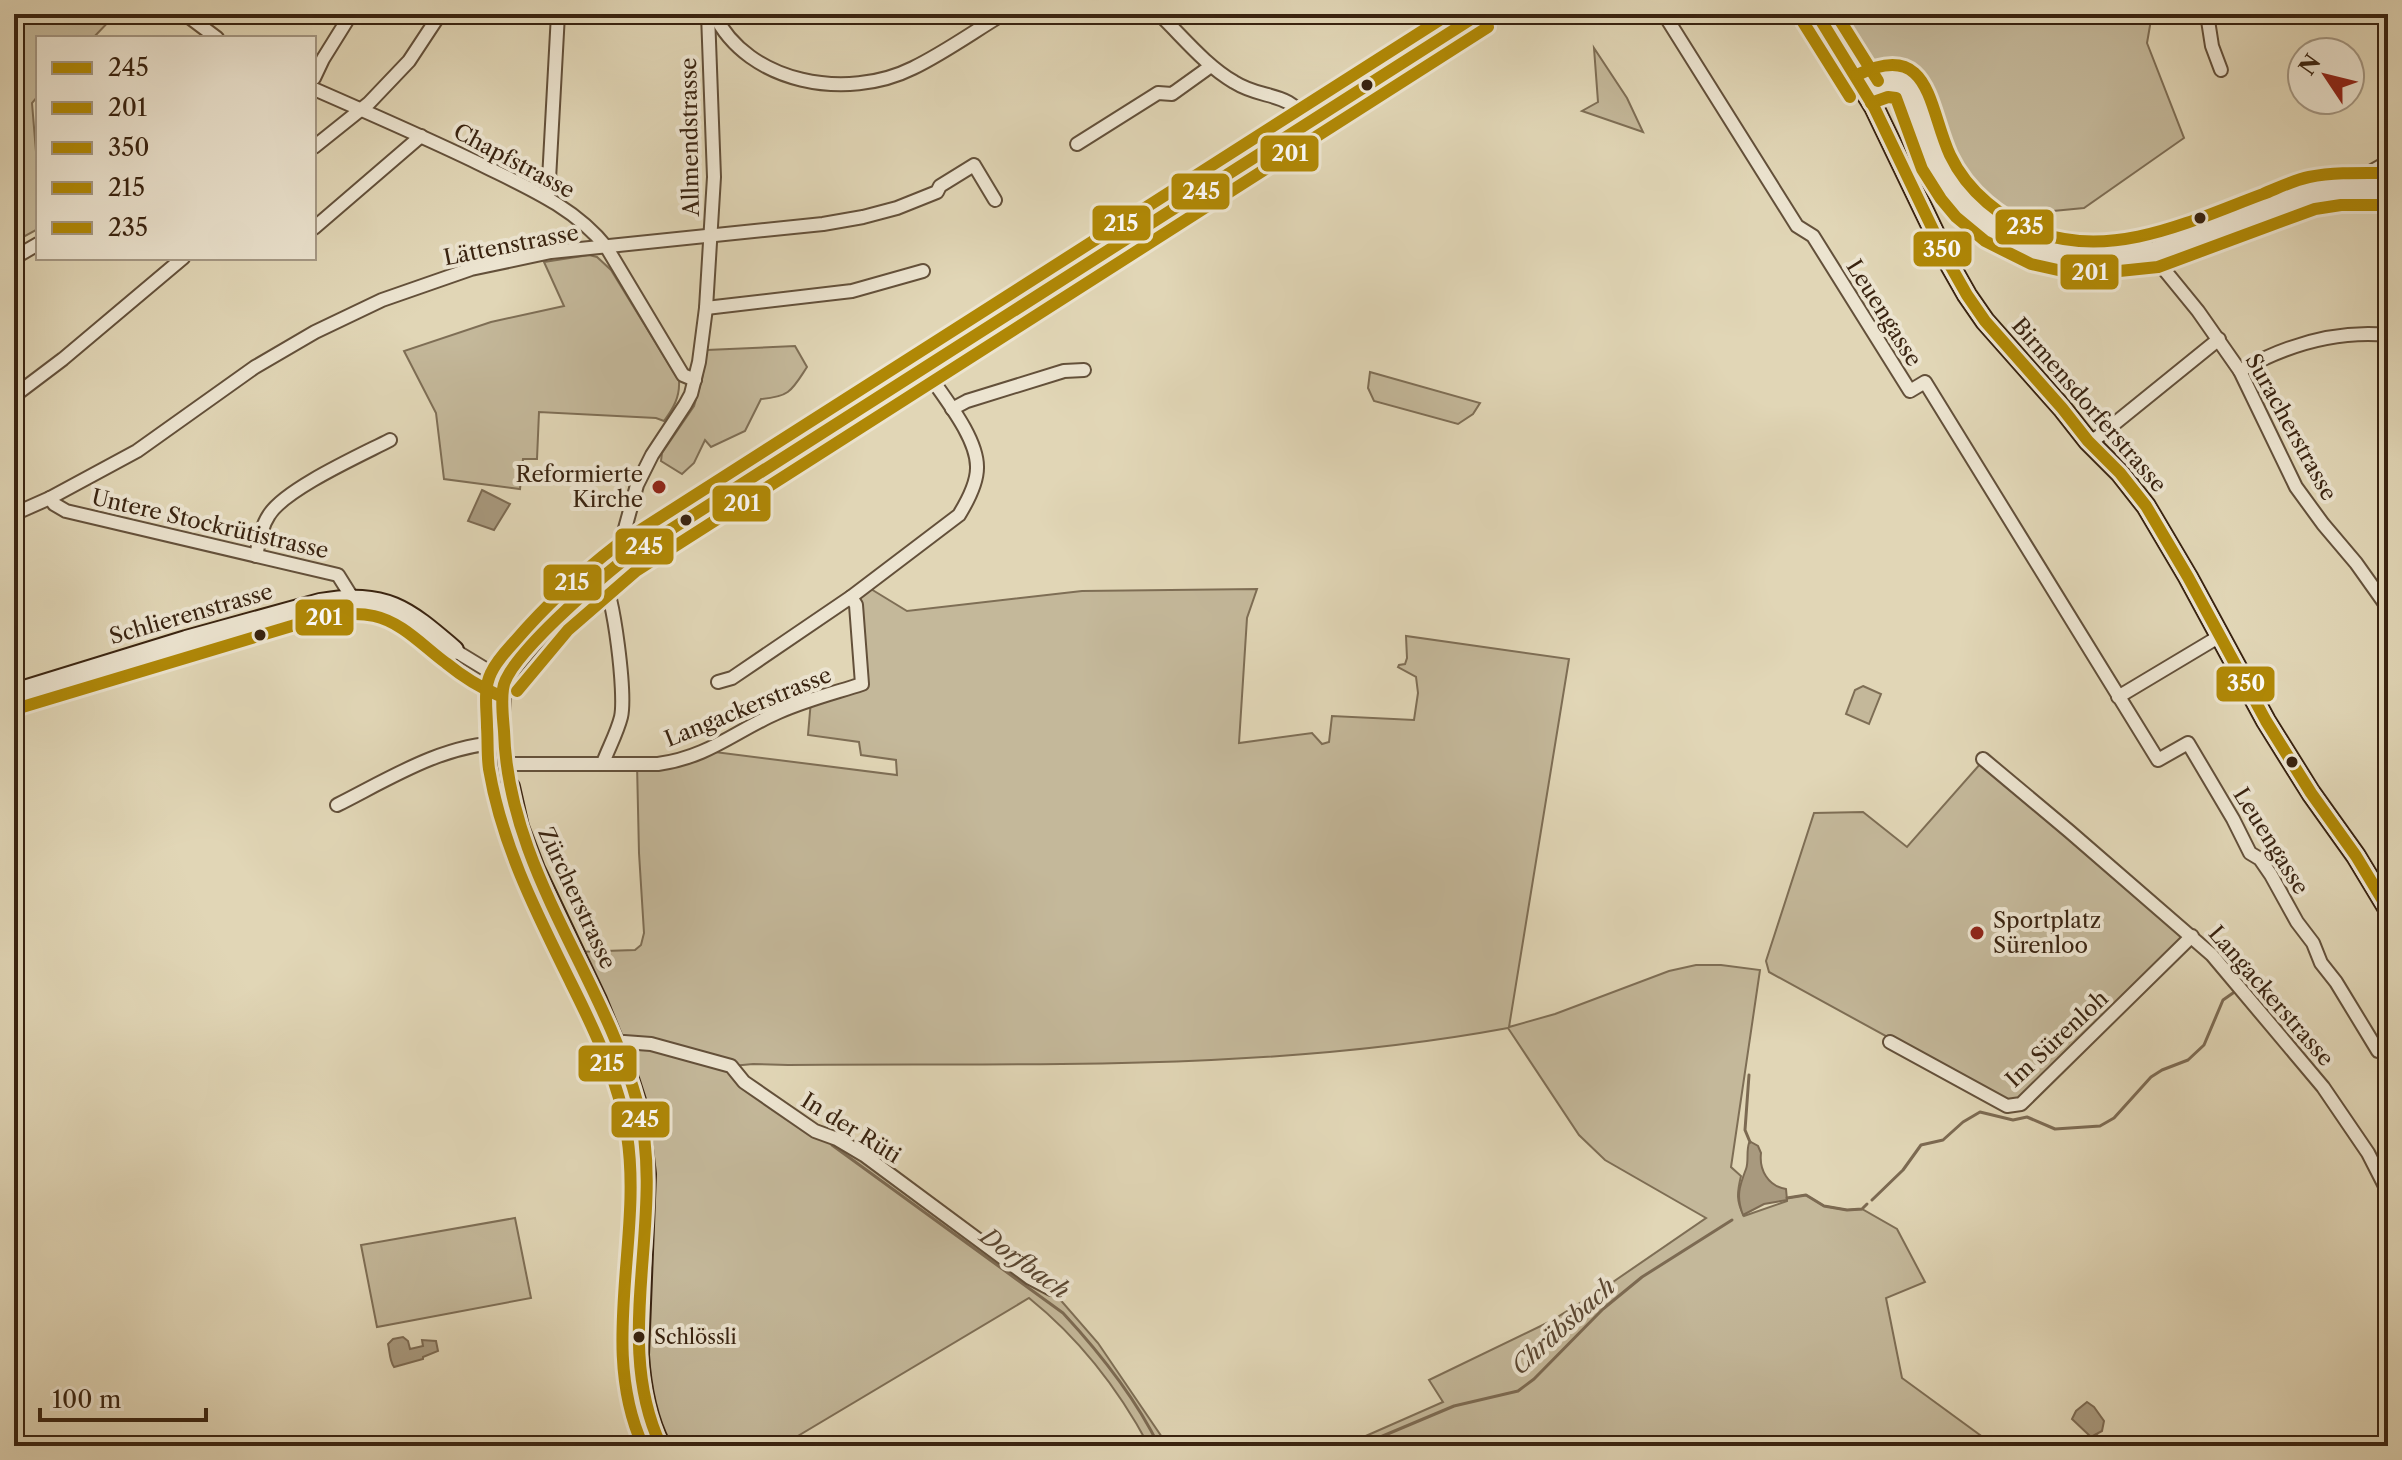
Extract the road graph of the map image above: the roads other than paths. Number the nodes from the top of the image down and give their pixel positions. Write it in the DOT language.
graph roads {
  1 [pos="351,14"];
  2 [pos="440,14"];
  3 [pos="558,14"];
  4 [pos="711,14"];
  5 [pos="1003,14"];
  6 [pos="1159,14"];
  7 [pos="1479,14"];
  8 [pos="1664,14"];
  9 [pos="1817,14"];
  10 [pos="2207,14"];
  11 [pos="191,16"];
  12 [pos="215,36"];
  13 [pos="1211,66"];
  14 [pos="2221,70"];
  15 [pos="316,74"];
  16 [pos="1864,89"];
  17 [pos="316,90"];
  18 [pos="361,109"];
  19 [pos="1309,123"];
  20 [pos="421,136"];
  21 [pos="1077,144"];
  22 [pos="316,145"];
  23 [pos="2388,162"];
  24 [pos="2361,188"];
  25 [pos="2388,189"];
  26 [pos="548,198"];
  27 [pos="995,200"];
  28 [pos="316,226"];
  29 [pos="710,236"];
  30 [pos="36,245"];
  31 [pos="607,248"];
  32 [pos="2155,251"];
  33 [pos="14,258"];
  34 [pos="181,260"];
  35 [pos="923,271"];
  36 [pos="706,308"];
  37 [pos="2388,335"];
  38 [pos="2219,339"];
  39 [pos="925,369"];
  40 [pos="1084,370"];
  41 [pos="2240,371"];
  42 [pos="695,380"];
  43 [pos="14,396"];
  44 [pos="952,409"];
  45 [pos="390,440"];
  46 [pos="2088,441"];
  47 [pos="50,498"];
  48 [pos="14,514"];
  49 [pos="256,556"];
  50 [pos="626,558"];
  51 [pos="602,577"];
  52 [pos="851,597"];
  53 [pos="353,599"];
  54 [pos="2388,608"];
  55 [pos="2220,636"];
  56 [pos="454,650"];
  57 [pos="505,681"];
  58 [pos="718,682"];
  59 [pos="14,693"];
  60 [pos="2118,697"];
  61 [pos="501,743"];
  62 [pos="1983,759"];
  63 [pos="603,763"];
  64 [pos="505,764"];
  65 [pos="510,787"];
  66 [pos="337,805"];
  67 [pos="2388,909"];
  68 [pos="2192,936"];
  69 [pos="1890,1042"];
  70 [pos="616,1046"];
  71 [pos="2378,1051"];
  72 [pos="2388,1192"];
  73 [pos="1051,1289"];
  74 [pos="661,1446"];
  1 -- 15 [label="street"];
  2 -- 18 [label="street"];
  3 -- 26 [label="street"];
  4 -- 5 [label="street"];
  4 -- 29 [label="street, Allmendstrasse"];
  6 -- 13 [label="street"];
  7 -- 19 [label="street"];
  8 -- 60 [label="street, Leuengasse"];
  9 -- 16 [label="street, Birmensdorferstrasse"];
  10 -- 14 [label="street"];
  11 -- 12 [label="street"];
  13 -- 19 [label="street"];
  13 -- 21 [label="street"];
  16 -- 32 [label="street"];
  16 -- 46 [label="street, Birmensdorferstrasse"];
  17 -- 18 [label="street, Chapfstrasse"];
  18 -- 20 [label="street, Chapfstrasse"];
  18 -- 22 [label="street"];
  19 -- 39 [label="street"];
  20 -- 26 [label="street, Chapfstrasse"];
  20 -- 28 [label="street, Chapfstrasse"];
  23 -- 24 [label="street"];
  24 -- 25 [label="street"];
  24 -- 32 [label="street"];
  26 -- 31 [label="street, Chapfstrasse"];
  27 -- 29 [label="street, Lättenstrasse"];
  29 -- 31 [label="street, Lättenstrasse"];
  29 -- 36 [label="street, Allmendstrasse"];
  30 -- 33 [label="street"];
  31 -- 42 [label="street, Chapfstrasse"];
  31 -- 47 [label="street, Lättenstrasse"];
  32 -- 38 [label="street, Suracherstrasse"];
  34 -- 43 [label="street"];
  35 -- 36 [label="street"];
  36 -- 42 [label="street, Allmendstrasse"];
  37 -- 41 [label="street"];
  38 -- 41 [label="street, Suracherstrasse"];
  38 -- 46 [label="street, Suracherstrasse"];
  39 -- 44 [label="street"];
  39 -- 50 [label="street"];
  40 -- 44 [label="street"];
  41 -- 54 [label="street, Suracherstrasse"];
  42 -- 50 [label="street, Allmendstrasse"];
  44 -- 52 [label="street"];
  45 -- 49 [label="street"];
  46 -- 55 [label="street, Birmensdorferstrasse"];
  47 -- 48 [label="street, Lättenstrasse"];
  47 -- 49 [label="street, Untere Stockrütistrasse"];
  49 -- 53 [label="street, Untere Stockrütistrasse"];
  50 -- 51 [label="street"];
  51 -- 57 [label="street"];
  51 -- 63 [label="street"];
  52 -- 58 [label="street"];
  52 -- 63 [label="street, Langackerstrasse"];
  53 -- 56 [label="street, Schlierenstrasse"];
  53 -- 59 [label="street, Schlierenstrasse"];
  55 -- 60 [label="street"];
  55 -- 67 [label="street, Birmensdorferstrasse"];
  56 -- 57 [label="street, Schlierenstrasse"];
  57 -- 61 [label="street, Zürcherstrasse"];
  60 -- 71 [label="street, Leuengasse"];
  61 -- 64 [label="street, Zürcherstrasse"];
  61 -- 66 [label="street"];
  62 -- 68 [label="street, Langackerstrasse"];
  63 -- 64 [label="street, Langackerstrasse"];
  64 -- 65 [label="street, Zürcherstrasse"];
  65 -- 70 [label="street, Zürcherstrasse"];
  68 -- 69 [label="street, Im Sürenloh"];
  68 -- 72 [label="street, Langackerstrasse"];
  70 -- 73 [label="street, In der Rüti"];
  70 -- 74 [label="street, Zürcherstrasse"];
}
